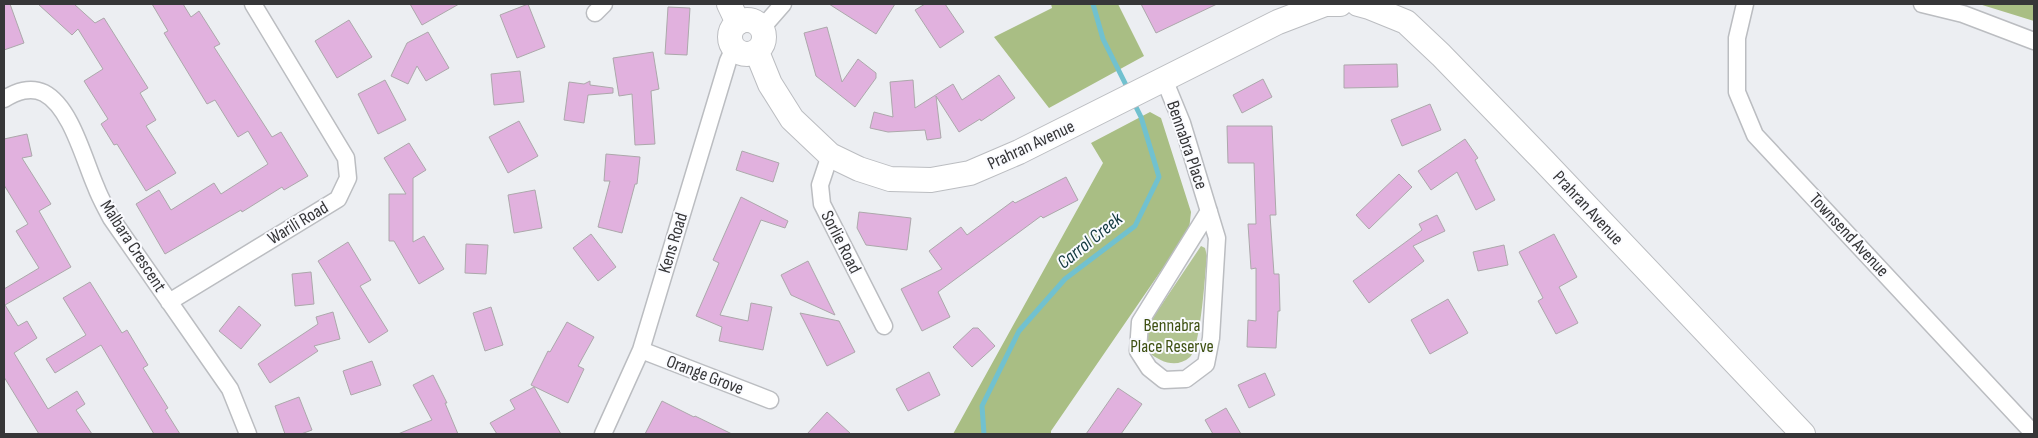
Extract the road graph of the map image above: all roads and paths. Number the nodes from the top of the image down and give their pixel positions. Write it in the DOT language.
graph roads {
  1 [pos="253,4"];
  2 [pos="783,4"];
  3 [pos="1340,4"];
  4 [pos="1358,4"];
  5 [pos="1745,4"];
  6 [pos="1922,4"];
  7 [pos="734,13"];
  8 [pos="762,28"];
  9 [pos="2034,41"];
  10 [pos="734,48"];
  11 [pos="757,52"];
  12 [pos="1164,79"];
  13 [pos="4,99"];
  14 [pos="830,155"];
  15 [pos="1209,211"];
  16 [pos="169,302"];
  17 [pos="884,326"];
  18 [pos="641,350"];
  19 [pos="770,400"];
  20 [pos="248,434"];
  21 [pos="603,434"];
  22 [pos="1803,434"];
  23 [pos="2034,434"];
  1 -- 16 [label="street, Warili Road"];
  2 -- 8 [label="street"];
  3 -- 12 [label="street, Prahran Avenue"];
  4 -- 22 [label="street, Prahran Avenue"];
  5 -- 23 [label="street, Townsend Avenue"];
  6 -- 9 [label="street"];
  7 -- 8 [label="street"];
  7 -- 10 [label="street"];
  8 -- 11 [label="street"];
  10 -- 11 [label="street"];
  10 -- 18 [label="street, Kens Road"];
  11 -- 14 [label="street, Prahran Avenue"];
  12 -- 14 [label="street, Prahran Avenue"];
  12 -- 15 [label="street, Bennabra Place"];
  13 -- 16 [label="street, Malbara Crescent"];
  14 -- 17 [label="street, Sorlie Road"];
  15 -- 15 [label="street, Bennabra Place"];
  16 -- 20 [label="street, Malbara Crescent"];
  18 -- 19 [label="street, Orange Grove"];
  18 -- 21 [label="street, Kens Road"];
}
